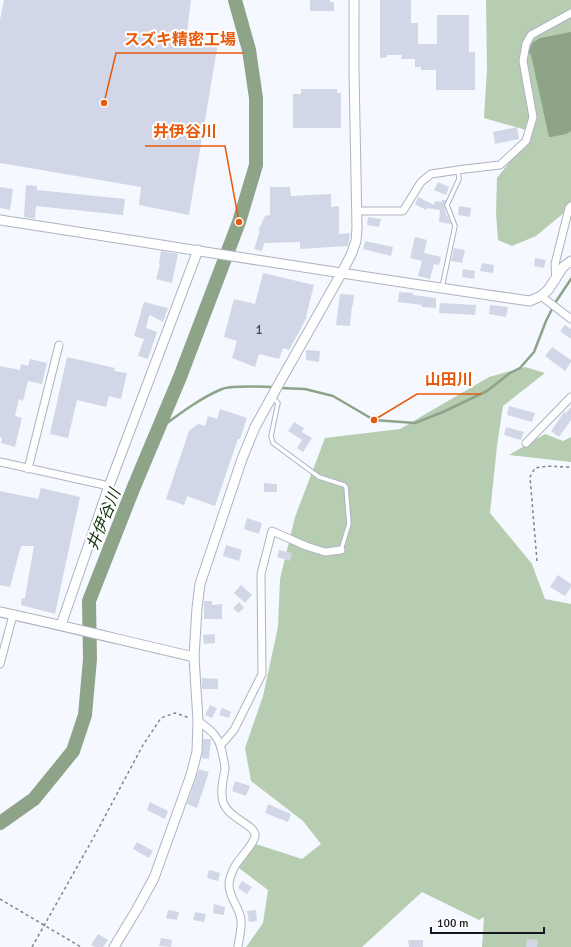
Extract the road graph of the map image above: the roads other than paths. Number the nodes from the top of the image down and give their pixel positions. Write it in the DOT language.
graph roads {
  1 [pos="354,0"];
  2 [pos="571,13"];
  3 [pos="458,170"];
  4 [pos="571,206"];
  5 [pos="357,211"];
  6 [pos="0,220"];
  7 [pos="198,250"];
  8 [pos="571,261"];
  9 [pos="341,274"];
  10 [pos="556,280"];
  11 [pos="441,289"];
  12 [pos="544,298"];
  13 [pos="571,319"];
  14 [pos="59,344"];
  15 [pos="273,395"];
  16 [pos="571,397"];
  17 [pos="526,443"];
  18 [pos="0,462"];
  19 [pos="28,469"];
  20 [pos="109,486"];
  21 [pos="341,550"];
  22 [pos="0,612"];
  23 [pos="13,615"];
  24 [pos="64,626"];
  25 [pos="194,657"];
  26 [pos="0,664"];
  27 [pos="198,721"];
  28 [pos="221,745"];
  29 [pos="114,947"];
  30 [pos="238,947"];
  1 -- 5 [label="street"];
  2 -- 3 [label="street"];
  3 -- 5 [label="street"];
  3 -- 11 [label="lane"];
  4 -- 10 [label="street"];
  5 -- 9 [label="street"];
  6 -- 7 [label="street"];
  7 -- 9 [label="street"];
  7 -- 20 [label="street"];
  8 -- 10 [label="street"];
  9 -- 11 [label="street"];
  9 -- 15 [label="street"];
  10 -- 12 [label="street"];
  11 -- 12 [label="street"];
  12 -- 13 [label="street"];
  14 -- 19 [label="street"];
  15 -- 21 [label="lane"];
  15 -- 25 [label="street"];
  16 -- 17 [label="street"];
  18 -- 19 [label="street"];
  19 -- 20 [label="street"];
  20 -- 24 [label="street"];
  21 -- 28 [label="street"];
  22 -- 23 [label="street"];
  23 -- 24 [label="street"];
  23 -- 26 [label="street"];
  24 -- 25 [label="street"];
  25 -- 27 [label="street"];
  27 -- 28 [label="street"];
  27 -- 29 [label="street"];
  28 -- 30 [label="street"];
}
